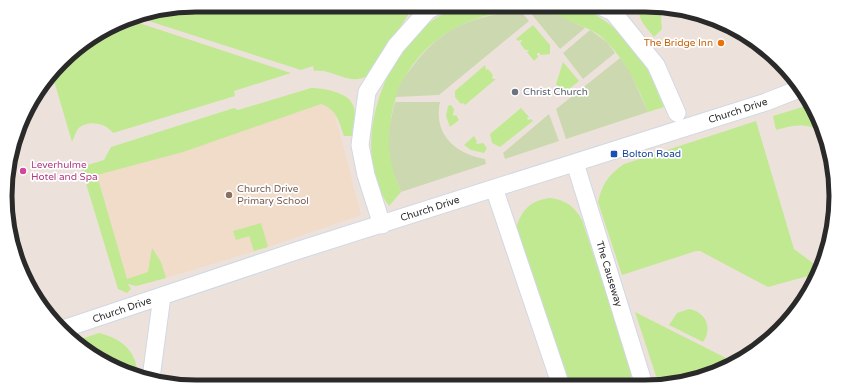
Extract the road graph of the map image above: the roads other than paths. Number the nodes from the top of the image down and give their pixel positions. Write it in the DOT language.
graph roads {
  1 [pos="426,12"];
  2 [pos="615,12"];
  3 [pos="795,90"];
  4 [pos="677,113"];
  5 [pos="574,163"];
  6 [pos="494,188"];
  7 [pos="382,225"];
  8 [pos="162,296"];
  9 [pos="68,327"];
  10 [pos="151,375"];
  11 [pos="559,380"];
  12 [pos="642,380"];
  1 -- 7 [label="street"];
  2 -- 4 [label="street"];
  3 -- 5 [label="street, Church Drive"];
  5 -- 6 [label="street, Church Drive"];
  5 -- 12 [label="street, The Causeway"];
  6 -- 7 [label="street, Church Drive"];
  6 -- 11 [label="street"];
  7 -- 8 [label="street, Church Drive"];
  8 -- 9 [label="street, Church Drive"];
  8 -- 10 [label="street"];
}
